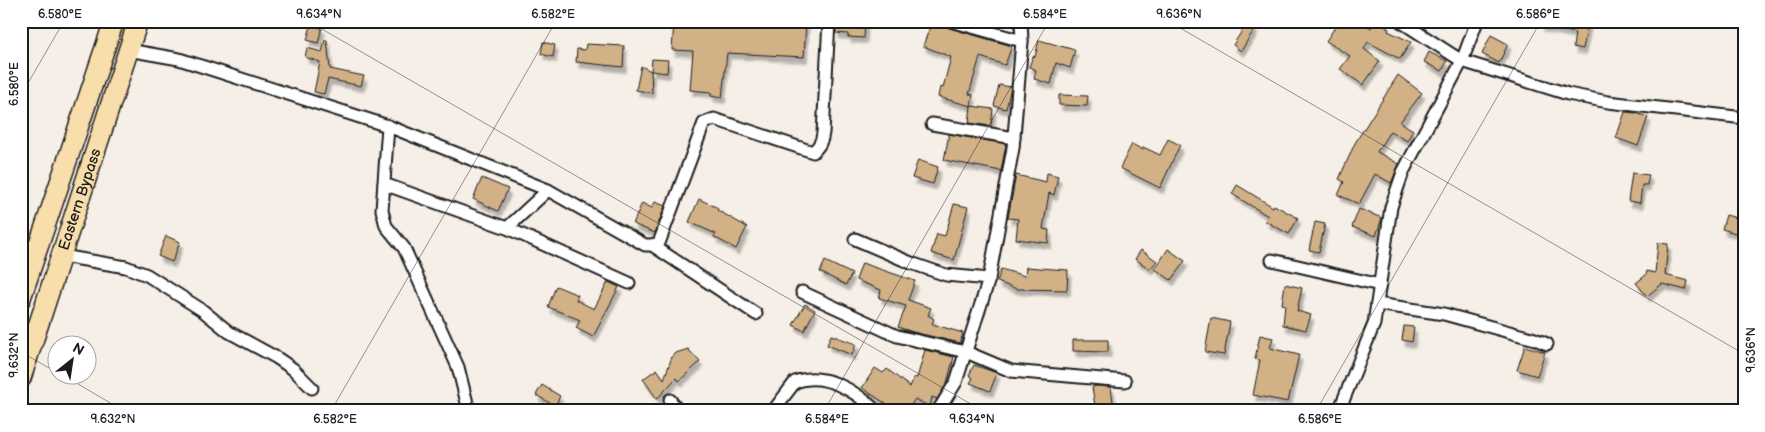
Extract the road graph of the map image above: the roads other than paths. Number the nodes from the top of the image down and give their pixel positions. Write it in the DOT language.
graph roads {
  1 [pos="114,21"];
  2 [pos="138,21"];
  3 [pos="829,21"];
  4 [pos="951,21"];
  5 [pos="1021,21"];
  6 [pos="1400,21"];
  7 [pos="1477,21"];
  8 [pos="1022,41"];
  9 [pos="106,45"];
  10 [pos="128,50"];
  11 [pos="1462,61"];
  12 [pos="1744,118"];
  13 [pos="932,124"];
  14 [pos="388,126"];
  15 [pos="1014,138"];
  16 [pos="384,184"];
  17 [pos="548,190"];
  18 [pos="507,228"];
  19 [pos="856,239"];
  20 [pos="652,245"];
  21 [pos="29,246"];
  22 [pos="62,256"];
  23 [pos="1272,260"];
  24 [pos="989,279"];
  25 [pos="629,283"];
  26 [pos="1380,285"];
  27 [pos="802,292"];
  28 [pos="21,298"];
  29 [pos="1377,304"];
  30 [pos="756,314"];
  31 [pos="1547,344"];
  32 [pos="966,352"];
  33 [pos="21,378"];
  34 [pos="1126,381"];
  35 [pos="312,388"];
  36 [pos="670,400"];
  37 [pos="469,411"];
  38 [pos="678,411"];
  39 [pos="773,411"];
  40 [pos="876,411"];
  41 [pos="938,411"];
  42 [pos="1339,411"];
  1 -- 9 [label="main road, Eastern Bypass"];
  2 -- 10 [label="main road, Eastern Bypass"];
  3 -- 20 [label="street"];
  4 -- 8 [label="street"];
  5 -- 8 [label="street"];
  6 -- 11 [label="street"];
  7 -- 11 [label="street"];
  8 -- 15 [label="street"];
  9 -- 10 [label="main road"];
  9 -- 21 [label="main road, Eastern Bypass"];
  10 -- 14 [label="street"];
  10 -- 22 [label="main road, Eastern Bypass"];
  11 -- 12 [label="street"];
  11 -- 26 [label="street"];
  13 -- 15 [label="street"];
  14 -- 16 [label="street"];
  14 -- 17 [label="street"];
  15 -- 24 [label="street"];
  16 -- 18 [label="street"];
  16 -- 37 [label="street"];
  17 -- 18 [label="street"];
  17 -- 20 [label="street"];
  18 -- 25 [label="street"];
  19 -- 24 [label="street"];
  20 -- 30 [label="street"];
  21 -- 28 [label="main road, Eastern Bypass"];
  22 -- 33 [label="main road, Eastern Bypass"];
  22 -- 35 [label="street"];
  23 -- 26 [label="street"];
  24 -- 32 [label="street"];
  26 -- 29 [label="street"];
  27 -- 32 [label="street"];
  29 -- 31 [label="street"];
  29 -- 42 [label="street"];
  32 -- 34 [label="street"];
  32 -- 41 [label="street"];
  36 -- 38 [label="street"];
  39 -- 40 [label="street"];
}
